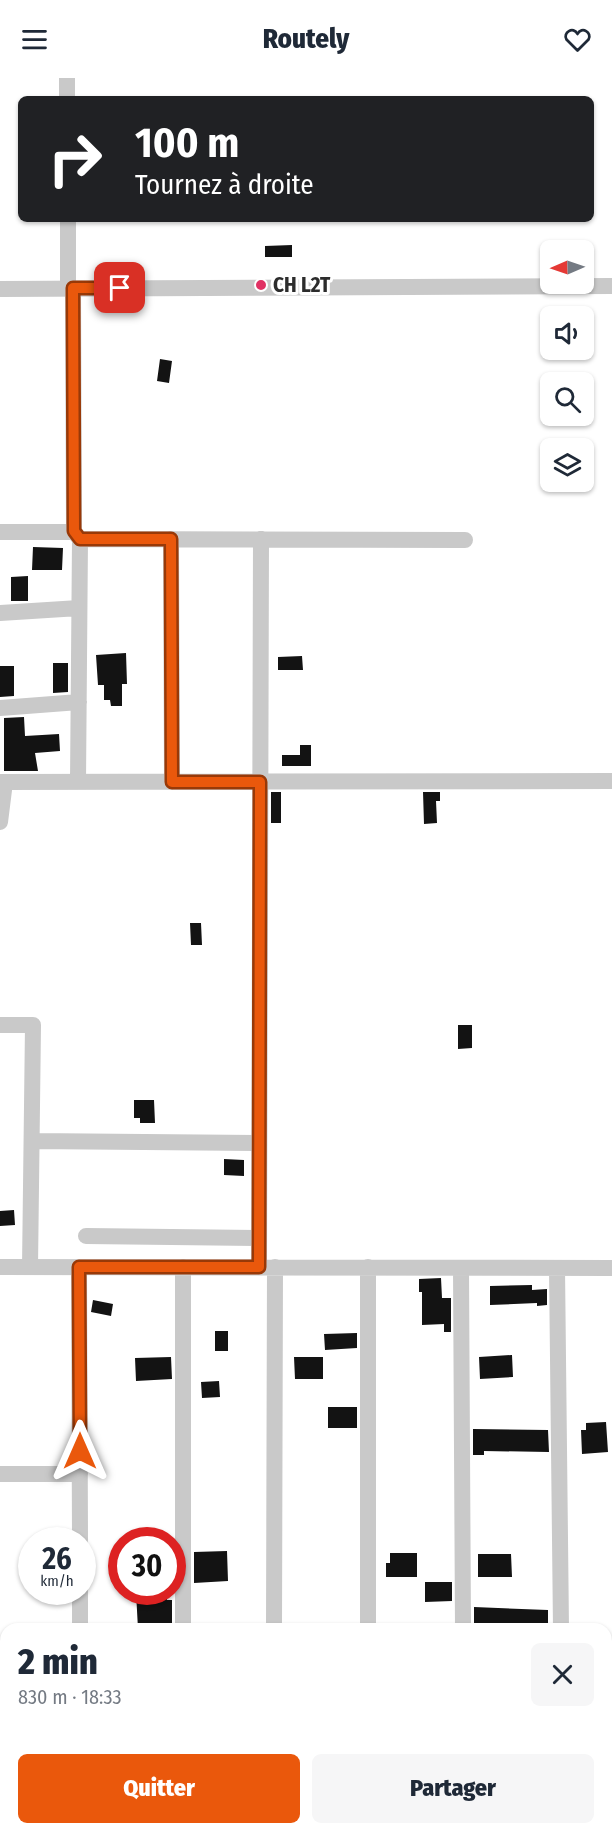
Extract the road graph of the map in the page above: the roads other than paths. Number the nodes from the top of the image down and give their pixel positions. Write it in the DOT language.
graph roads {
  1 [pos="67,78"];
  2 [pos="67,96"];
  3 [pos="68,222"];
  4 [pos="612,286"];
  5 [pos="0,289"];
  6 [pos="70,289"];
  7 [pos="0,532"];
  8 [pos="77,535"];
  9 [pos="171,539"];
  10 [pos="261,539"];
  11 [pos="465,540"];
  12 [pos="79,608"];
  13 [pos="0,613"];
  14 [pos="79,702"];
  15 [pos="0,708"];
  16 [pos="612,781"];
  17 [pos="2,782"];
  18 [pos="78,782"];
  19 [pos="172,782"];
  20 [pos="260,782"];
  21 [pos="0,822"];
  22 [pos="0,1025"];
  23 [pos="32,1141"];
  24 [pos="259,1143"];
  25 [pos="86,1236"];
  26 [pos="259,1238"];
  27 [pos="0,1267"];
  28 [pos="30,1267"];
  29 [pos="79,1267"];
  30 [pos="183,1267"];
  31 [pos="267,1267"];
  32 [pos="368,1267"];
  33 [pos="461,1268"];
  34 [pos="557,1268"];
  35 [pos="612,1268"];
  36 [pos="0,1474"];
  37 [pos="80,1474"];
  38 [pos="80,1527"];
  39 [pos="80,1605"];
  40 [pos="80,1623"];
  41 [pos="183,1623"];
  42 [pos="274,1623"];
  43 [pos="368,1623"];
  44 [pos="463,1623"];
  45 [pos="561,1623"];
  1 -- 2 [label="street"];
  3 -- 6 [label="street"];
  4 -- 6 [label="street"];
  5 -- 6 [label="street"];
  6 -- 8 [label="street"];
  7 -- 8 [label="street"];
  8 -- 9 [label="street"];
  8 -- 12 [label="street"];
  9 -- 10 [label="street"];
  9 -- 19 [label="street"];
  10 -- 11 [label="street"];
  10 -- 20 [label="street"];
  12 -- 13 [label="street"];
  12 -- 14 [label="street"];
  14 -- 15 [label="street"];
  14 -- 18 [label="street"];
  16 -- 20 [label="street"];
  17 -- 18 [label="street"];
  17 -- 21 [label="street"];
  18 -- 19 [label="street"];
  19 -- 20 [label="street"];
  20 -- 24 [label="street"];
  22 -- 23 [label="street"];
  23 -- 24 [label="street"];
  23 -- 28 [label="street"];
  24 -- 26 [label="street"];
  25 -- 26 [label="street"];
  26 -- 31 [label="street"];
  27 -- 28 [label="street"];
  28 -- 29 [label="street"];
  29 -- 30 [label="street"];
  29 -- 37 [label="street"];
  30 -- 31 [label="street"];
  30 -- 41 [label="street"];
  31 -- 32 [label="street"];
  31 -- 42 [label="street"];
  32 -- 33 [label="street"];
  32 -- 43 [label="street"];
  33 -- 34 [label="street"];
  33 -- 44 [label="street"];
  34 -- 35 [label="street"];
  34 -- 45 [label="street"];
  36 -- 37 [label="street"];
  37 -- 38 [label="street"];
  39 -- 40 [label="street"];
}
